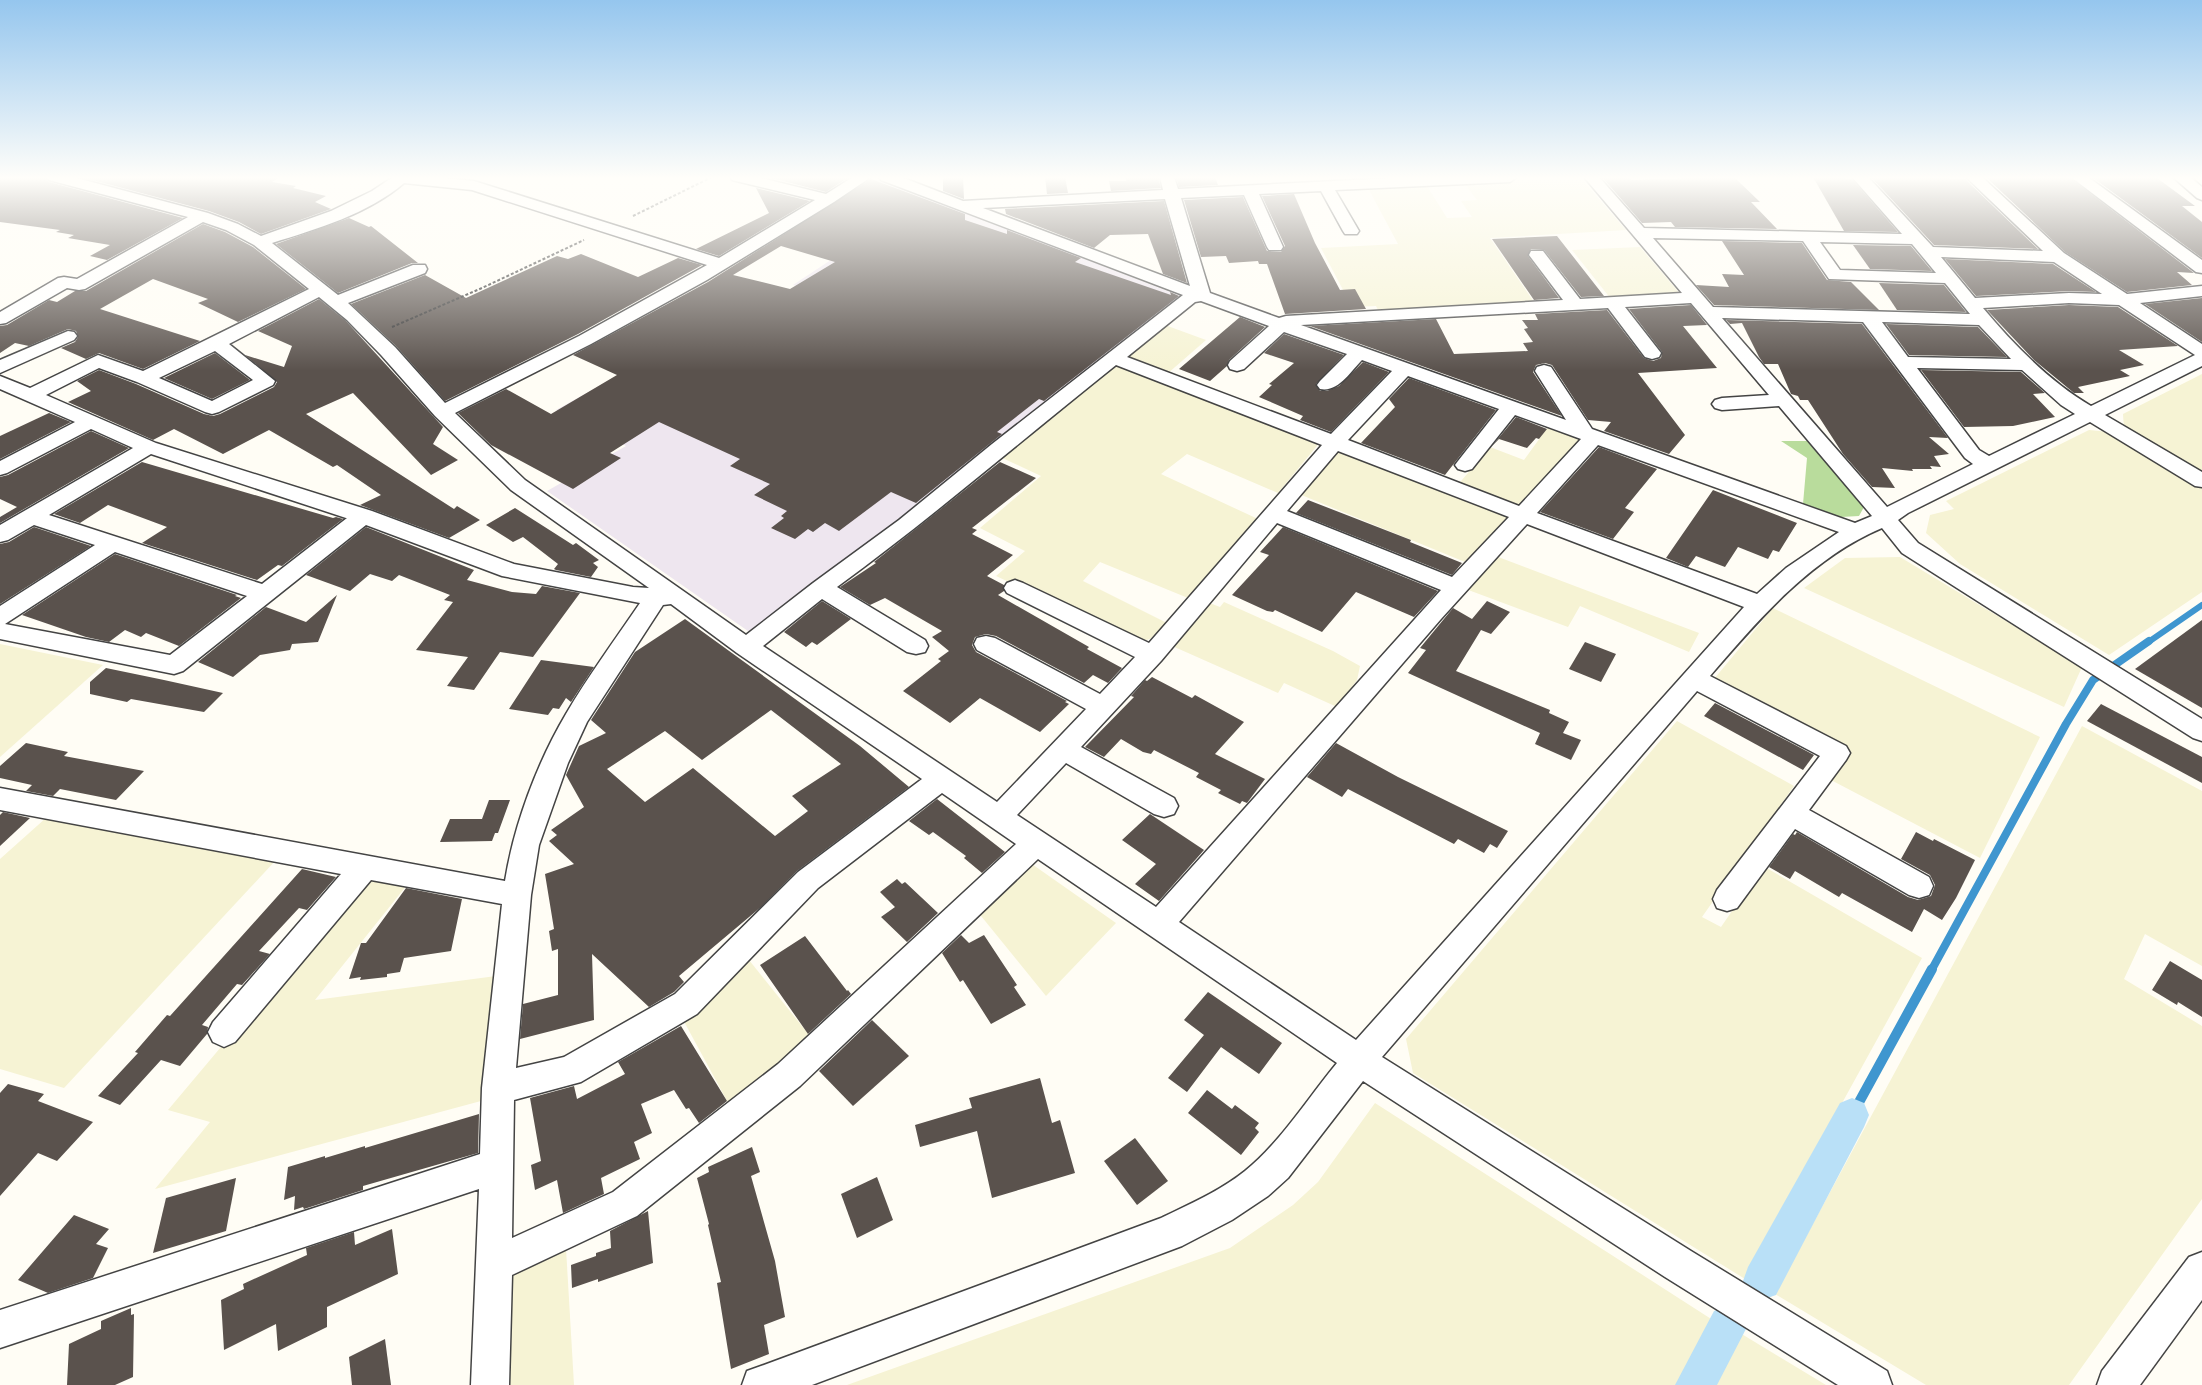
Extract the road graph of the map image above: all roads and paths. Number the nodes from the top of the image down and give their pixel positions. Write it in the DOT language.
graph roads {
  1 [pos="156,242"];
  2 [pos="260,242"];
  3 [pos="579,242"];
  4 [pos="651,242"];
  5 [pos="758,242"];
  6 [pos="1058,242"];
  7 [pos="1186,242"];
  8 [pos="1273,242"];
  9 [pos="1646,242"];
  10 [pos="1811,242"];
  11 [pos="1874,242"];
  12 [pos="1919,242"];
  13 [pos="2043,242"];
  14 [pos="2166,242"];
  15 [pos="1922,245"];
  16 [pos="1275,247"];
  17 [pos="1537,255"];
  18 [pos="2058,256"];
  19 [pos="721,264"];
  20 [pos="2202,268"];
  21 [pos="419,269"];
  22 [pos="1950,278"];
  23 [pos="320,290"];
  24 [pos="2202,291"];
  25 [pos="1202,296"];
  26 [pos="1694,298"];
  27 [pos="2124,300"];
  28 [pos="336,302"];
  29 [pos="1612,302"];
  30 [pos="1575,304"];
  31 [pos="1970,304"];
  32 [pos="1708,312"];
  33 [pos="1868,316"];
  34 [pos="0,319"];
  35 [pos="1984,320"];
  36 [pos="1279,323"];
  37 [pos="68,336"];
  38 [pos="373,336"];
  39 [pos="216,343"];
  40 [pos="1360,352"];
  41 [pos="2202,352"];
  42 [pos="1652,353"];
  43 [pos="1114,358"];
  44 [pos="2202,358"];
  45 [pos="1902,362"];
  46 [pos="2027,365"];
  47 [pos="1236,366"];
  48 [pos="0,367"];
  49 [pos="1405,368"];
  50 [pos="1544,371"];
  51 [pos="144,378"];
  52 [pos="0,382"];
  53 [pos="1327,385"];
  54 [pos="32,395"];
  55 [pos="1784,400"];
  56 [pos="1722,404"];
  57 [pos="1512,406"];
  58 [pos="442,412"];
  59 [pos="2091,415"];
  60 [pos="92,421"];
  61 [pos="1589,434"];
  62 [pos="1334,442"];
  63 [pos="149,447"];
  64 [pos="1465,466"];
  65 [pos="1988,466"];
  66 [pos="0,469"];
  67 [pos="2202,481"];
  68 [pos="1273,513"];
  69 [pos="1523,515"];
  70 [pos="364,516"];
  71 [pos="33,517"];
  72 [pos="1885,519"];
  73 [pos="1856,531"];
  74 [pos="0,535"];
  75 [pos="113,543"];
  76 [pos="821,588"];
  77 [pos="1015,588"];
  78 [pos="1456,588"];
  79 [pos="264,593"];
  80 [pos="667,597"];
  81 [pos="1760,604"];
  82 [pos="0,617"];
  83 [pos="0,631"];
  84 [pos="986,644"];
  85 [pos="916,646"];
  86 [pos="746,647"];
  87 [pos="1152,655"];
  88 [pos="1694,678"];
  89 [pos="1103,707"];
  90 [pos="2202,731"];
  91 [pos="1064,749"];
  92 [pos="942,779"];
  93 [pos="0,799"];
  94 [pos="1164,806"];
  95 [pos="1792,814"];
  96 [pos="999,817"];
  97 [pos="1036,843"];
  98 [pos="366,867"];
  99 [pos="1920,886"];
  100 [pos="517,895"];
  101 [pos="1727,899"];
  102 [pos="1158,925"];
  103 [pos="224,1032"];
  104 [pos="1359,1060"];
  105 [pos="498,1088"];
  106 [pos="498,1166"];
  107 [pos="494,1265"];
  108 [pos="2202,1270"];
  109 [pos="0,1329"];
  110 [pos="490,1385"];
  111 [pos="760,1385"];
  112 [pos="1873,1385"];
  113 [pos="2116,1385"];
  1 -- 34 [label="street"];
  2 -- 23 [label="street"];
  3 -- 38 [label="path"];
  4 -- 19 [label="street"];
  5 -- 19 [label="street"];
  6 -- 25 [label="street"];
  7 -- 25 [label="street"];
  8 -- 16 [label="street"];
  9 -- 26 [label="street"];
  10 -- 22 [label="street"];
  11 -- 15 [label="street"];
  12 -- 15 [label="street"];
  13 -- 18 [label="street"];
  14 -- 20 [label="street"];
  15 -- 18 [label="street"];
  15 -- 22 [label="street"];
  17 -- 30 [label="street"];
  18 -- 27 [label="street"];
  19 -- 58 [label="street"];
  21 -- 28 [label="street"];
  22 -- 31 [label="street"];
  23 -- 28 [label="street"];
  23 -- 39 [label="street"];
  24 -- 27 [label="street"];
  25 -- 36 [label="street"];
  25 -- 43 [label="street"];
  26 -- 29 [label="street"];
  26 -- 32 [label="street"];
  27 -- 31 [label="street"];
  27 -- 41 [label="street"];
  28 -- 38 [label="street"];
  29 -- 30 [label="street"];
  29 -- 42 [label="street"];
  30 -- 36 [label="street"];
  31 -- 35 [label="street"];
  32 -- 33 [label="street"];
  32 -- 55 [label="street"];
  33 -- 35 [label="street"];
  33 -- 45 [label="street"];
  35 -- 46 [label="street"];
  36 -- 40 [label="street"];
  36 -- 47 [label="street"];
  37 -- 48 [label="street"];
  38 -- 58 [label="street"];
  39 -- 51 [label="street"];
  39 -- 51 [label="street"];
  40 -- 49 [label="street"];
  40 -- 53 [label="street"];
  43 -- 62 [label="street"];
  43 -- 76 [label="street"];
  44 -- 59 [label="street"];
  45 -- 46 [label="street"];
  45 -- 65 [label="street"];
  46 -- 59 [label="street"];
  49 -- 57 [label="street"];
  49 -- 62 [label="street"];
  50 -- 61 [label="street"];
  51 -- 54 [label="street"];
  52 -- 54 [label="street"];
  54 -- 60 [label="street"];
  55 -- 56 [label="street"];
  55 -- 72 [label="street"];
  57 -- 61 [label="street"];
  57 -- 64 [label="street"];
  58 -- 80 [label="street"];
  59 -- 65 [label="street"];
  59 -- 67 [label="street"];
  60 -- 63 [label="street"];
  60 -- 66 [label="street"];
  61 -- 69 [label="street"];
  61 -- 73 [label="street"];
  62 -- 68 [label="street"];
  62 -- 69 [label="street"];
  63 -- 70 [label="street"];
  63 -- 71 [label="street"];
  65 -- 72 [label="street"];
  68 -- 78 [label="street"];
  68 -- 87 [label="street"];
  69 -- 78 [label="street"];
  69 -- 81 [label="street"];
  70 -- 79 [label="street"];
  70 -- 80 [label="street"];
  71 -- 74 [label="street"];
  71 -- 75 [label="street"];
  72 -- 73 [label="street"];
  72 -- 90 [label="street"];
  73 -- 81 [label="street"];
  75 -- 79 [label="street"];
  75 -- 82 [label="street"];
  76 -- 85 [label="street"];
  76 -- 86 [label="street"];
  77 -- 87 [label="street"];
  78 -- 102 [label="street"];
  79 -- 83 [label="street"];
  80 -- 86 [label="street"];
  80 -- 100 [label="street"];
  81 -- 88 [label="street"];
  84 -- 89 [label="street"];
  86 -- 92 [label="street"];
  87 -- 89 [label="street"];
  88 -- 95 [label="street"];
  88 -- 104 [label="street"];
  89 -- 91 [label="street"];
  91 -- 94 [label="street"];
  91 -- 96 [label="street"];
  92 -- 96 [label="street"];
  92 -- 105 [label="street"];
  93 -- 98 [label="street"];
  95 -- 99 [label="street"];
  95 -- 101 [label="street"];
  96 -- 97 [label="street"];
  97 -- 102 [label="street"];
  97 -- 107 [label="street"];
  98 -- 100 [label="street"];
  98 -- 103 [label="street"];
  100 -- 105 [label="street"];
  102 -- 104 [label="street"];
  104 -- 111 [label="street"];
  104 -- 112 [label="street"];
  105 -- 106 [label="street"];
  106 -- 107 [label="street"];
  106 -- 109 [label="street"];
  107 -- 110 [label="street"];
  108 -- 113 [label="street"];
}
